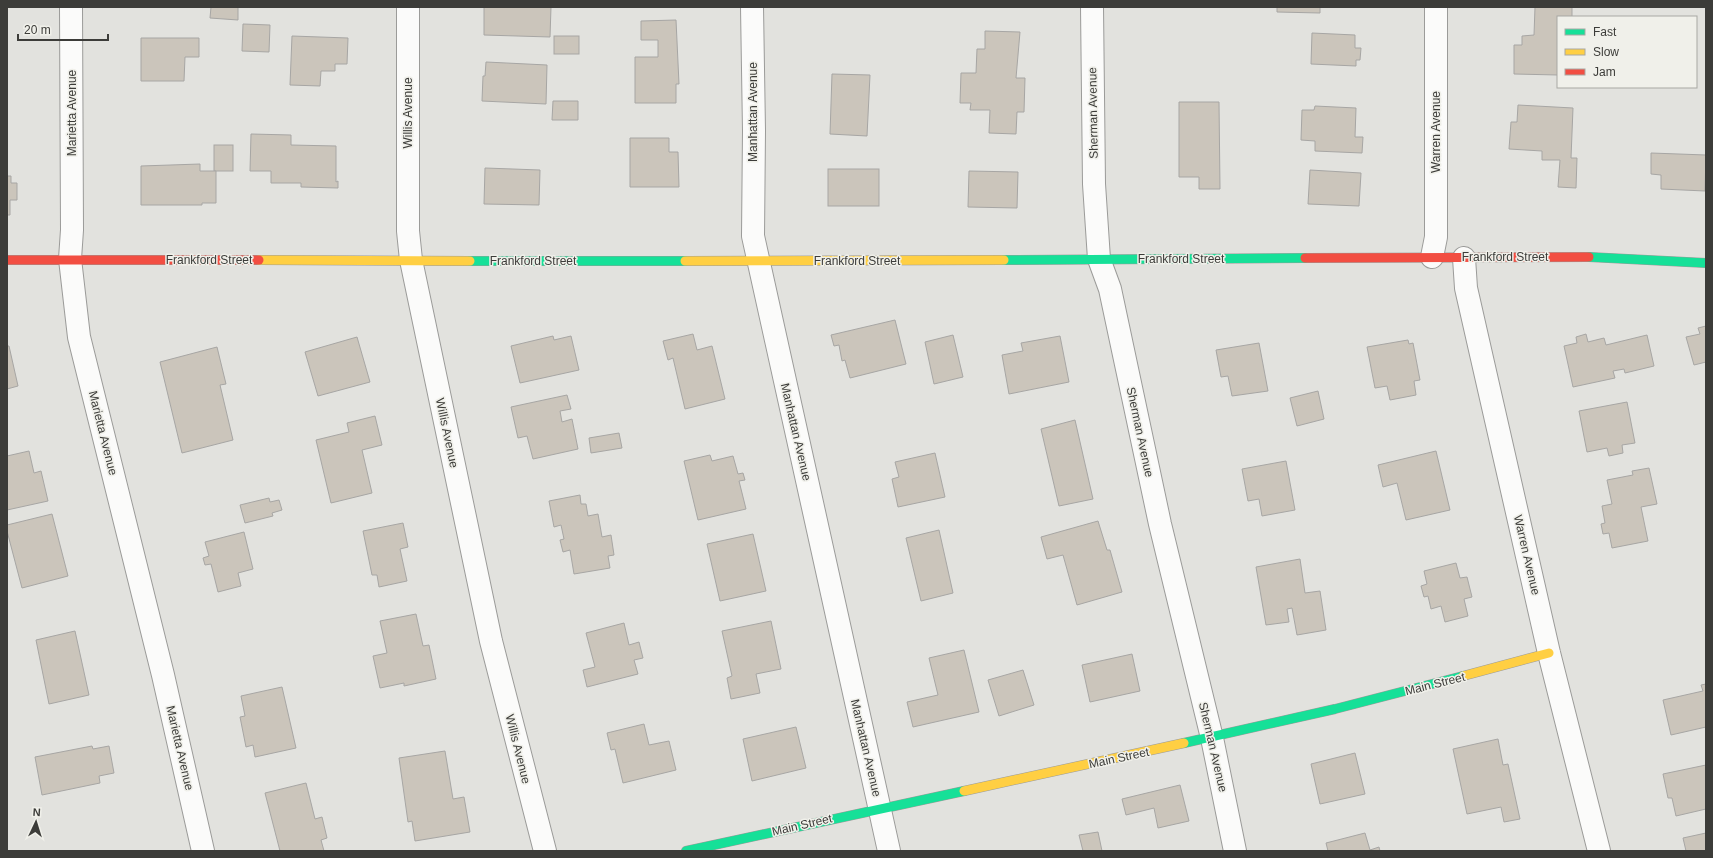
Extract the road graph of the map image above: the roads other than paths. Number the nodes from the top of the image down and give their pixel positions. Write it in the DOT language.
graph roads {
  1 [pos="71,7"];
  2 [pos="408,7"];
  3 [pos="752,7"];
  4 [pos="1092,7"];
  5 [pos="1436,7"];
  6 [pos="1432,257"];
  7 [pos="1464,258"];
  8 [pos="70,259"];
  9 [pos="7,260"];
  10 [pos="411,260"];
  11 [pos="1099,260"];
  12 [pos="758,261"];
  13 [pos="1706,262"];
  14 [pos="1549,653"];
  15 [pos="1212,738"];
  16 [pos="879,808"];
  17 [pos="203,851"];
  18 [pos="545,851"];
  19 [pos="686,851"];
  20 [pos="889,851"];
  21 [pos="1235,851"];
  22 [pos="1599,851"];
  1 -- 8 [label="street, Marietta Avenue"];
  2 -- 10 [label="street, Willis Avenue"];
  3 -- 12 [label="street, Manhattan Avenue"];
  4 -- 11 [label="street, Sherman Avenue"];
  5 -- 6 [label="street, Warren Avenue"];
  6 -- 7 [label="street, Frankford Street"];
  6 -- 11 [label="street, Frankford Street"];
  7 -- 13 [label="street, Frankford Street"];
  7 -- 14 [label="street, Warren Avenue"];
  8 -- 9 [label="street, Frankford Street"];
  8 -- 10 [label="street, Frankford Street"];
  8 -- 17 [label="street, Marietta Avenue"];
  10 -- 12 [label="street, Frankford Street"];
  10 -- 18 [label="street, Willis Avenue"];
  11 -- 12 [label="street, Frankford Street"];
  11 -- 15 [label="street, Sherman Avenue"];
  12 -- 16 [label="street, Manhattan Avenue"];
  14 -- 15 [label="street, Main Street"];
  14 -- 22 [label="street, Warren Avenue"];
  15 -- 16 [label="street, Main Street"];
  15 -- 21 [label="street, Sherman Avenue"];
  16 -- 19 [label="street, Main Street"];
  16 -- 20 [label="street, Manhattan Avenue"];
}
